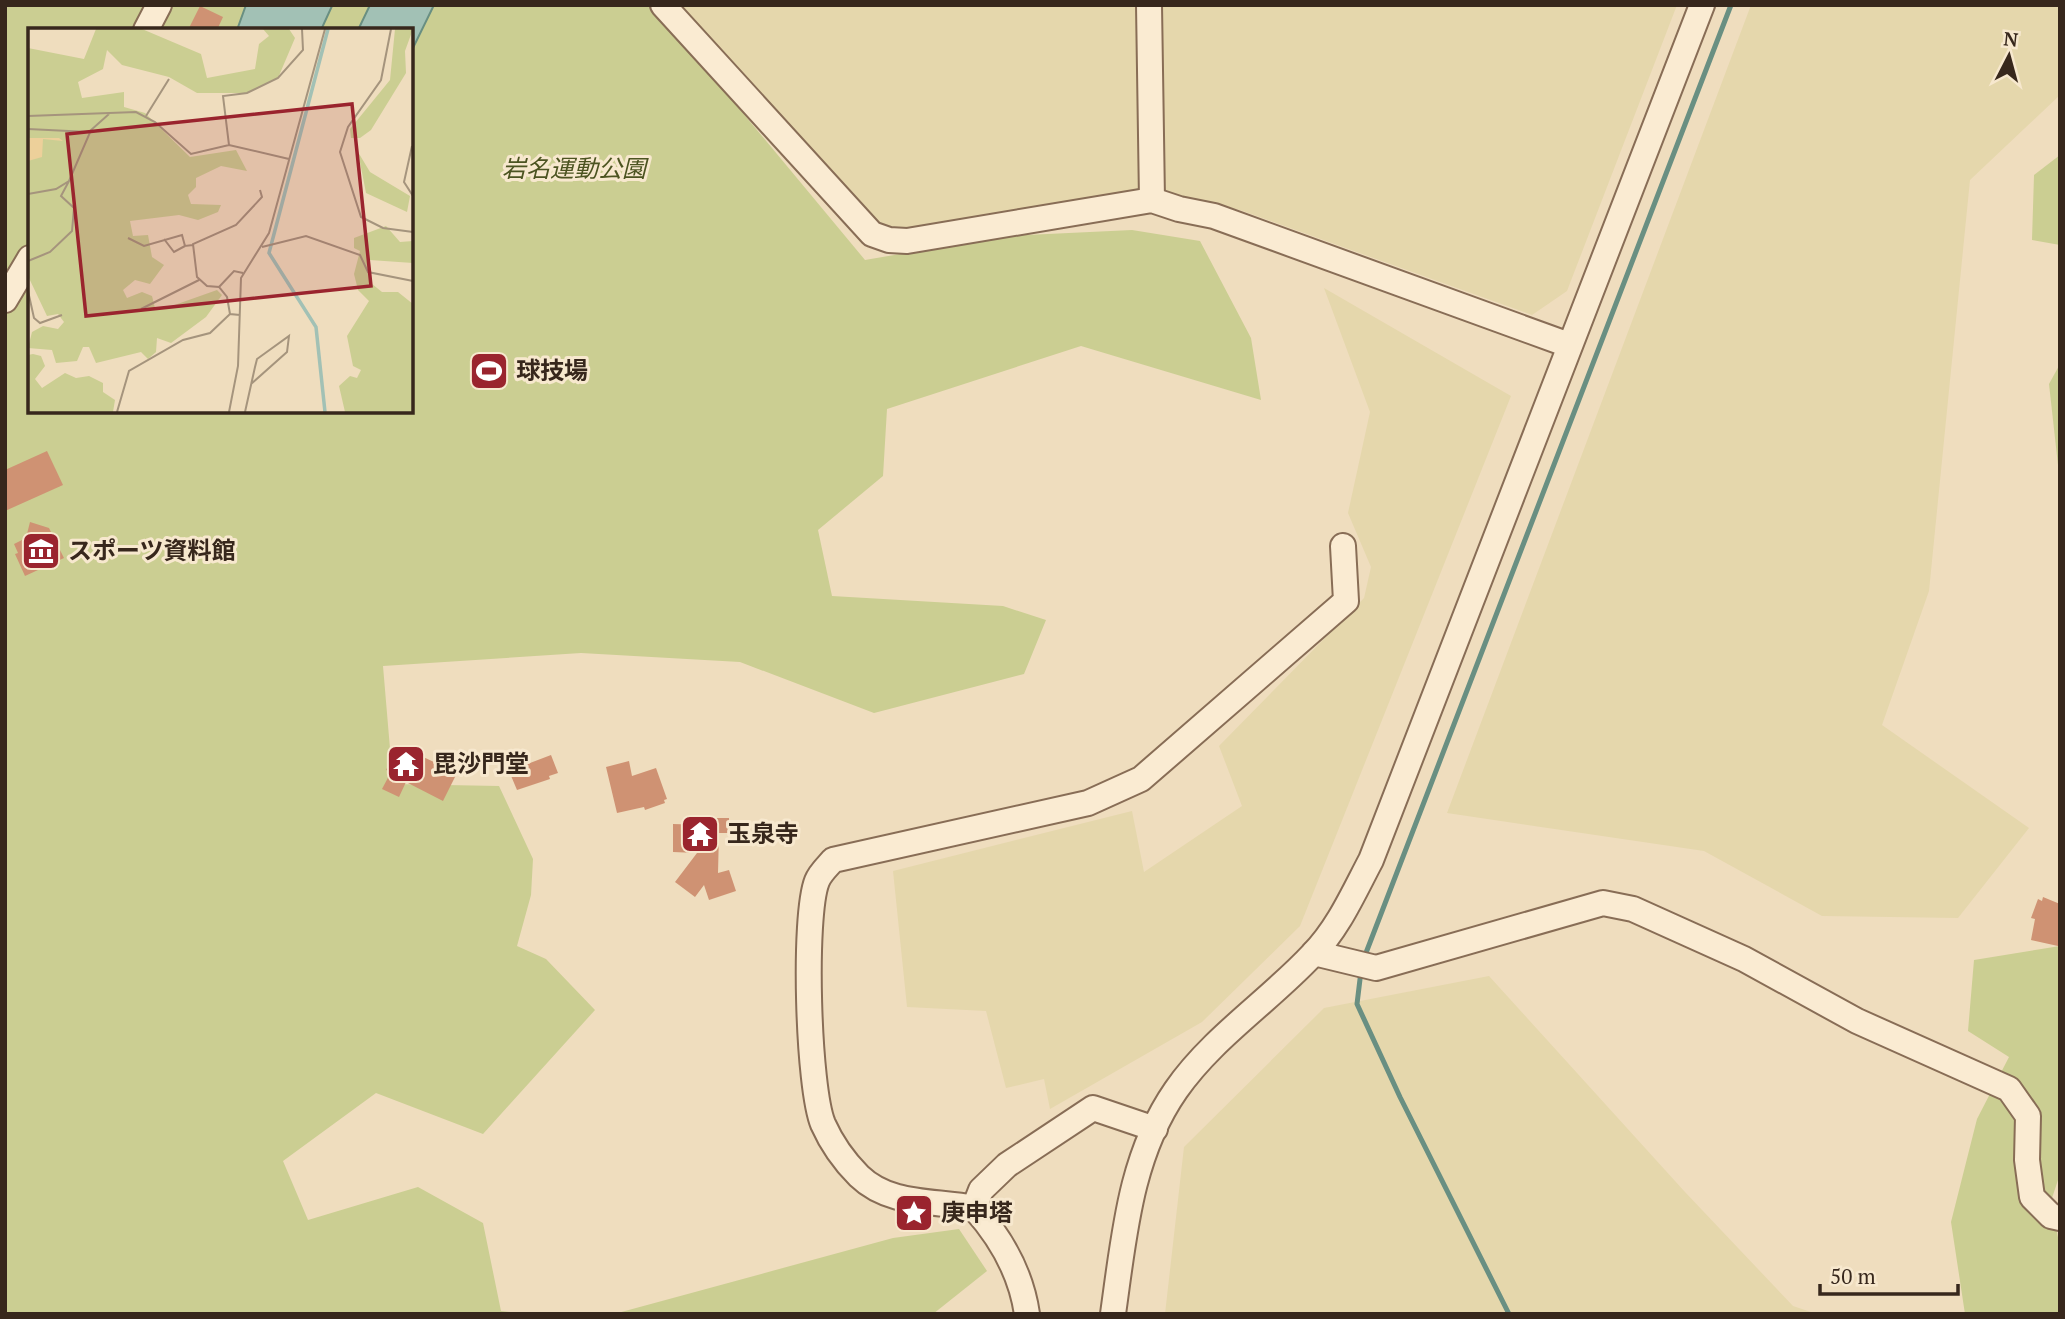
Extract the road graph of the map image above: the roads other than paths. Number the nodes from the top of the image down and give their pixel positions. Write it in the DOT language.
graph roads {
  1 [pos="159,5"];
  2 [pos="663,5"];
  3 [pos="1149,5"];
  4 [pos="1702,5"];
  5 [pos="147,28"];
  6 [pos="1152,200"];
  7 [pos="28,261"];
  8 [pos="5,299"];
  9 [pos="1569,345"];
  10 [pos="1343,546"];
  11 [pos="1314,953"];
  12 [pos="1155,1129"];
  13 [pos="974,1208"];
  14 [pos="2060,1217"];
  15 [pos="1027,1314"];
  16 [pos="1114,1314"];
  1 -- 5 [label="street"];
  2 -- 6 [label="street"];
  3 -- 6 [label="street"];
  4 -- 9 [label="street"];
  6 -- 9 [label="street"];
  7 -- 8 [label="street"];
  9 -- 11 [label="street"];
  10 -- 13 [label="street"];
  11 -- 12 [label="street"];
  11 -- 14 [label="street"];
  12 -- 13 [label="street"];
  12 -- 16 [label="street"];
  13 -- 15 [label="street"];
}
